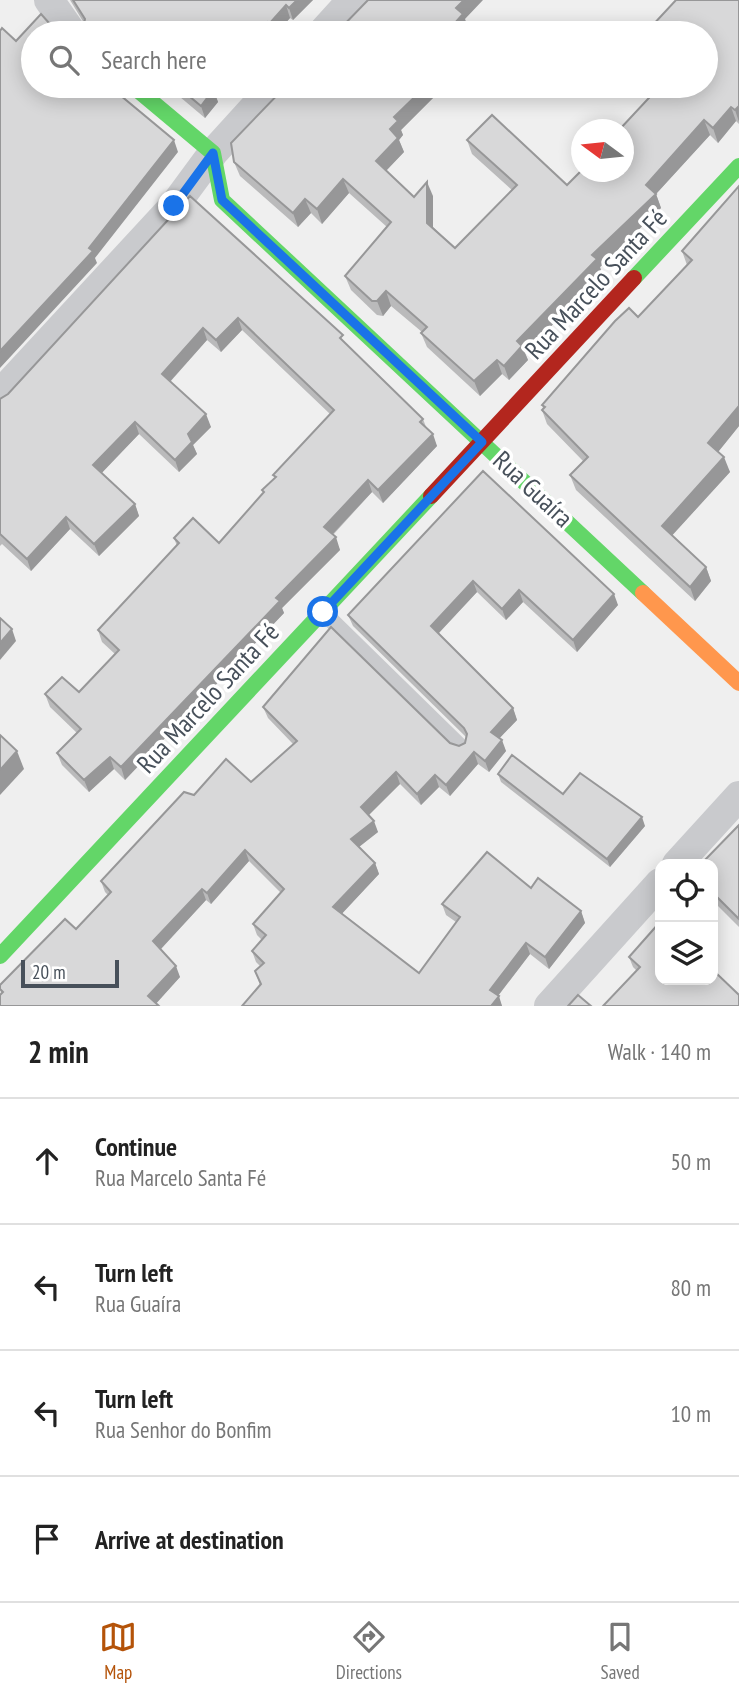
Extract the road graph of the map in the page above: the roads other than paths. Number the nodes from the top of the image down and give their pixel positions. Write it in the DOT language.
graph roads {
  1 [pos="49,0"];
  2 [pos="352,0"];
  3 [pos="64,21"];
  4 [pos="333,21"];
  5 [pos="147,98"];
  6 [pos="263,98"];
  7 [pos="213,153"];
  8 [pos="739,166"];
  9 [pos="0,394"];
  10 [pos="482,442"];
  11 [pos="323,612"];
  12 [pos="739,683"];
  13 [pos="461,747"];
  14 [pos="739,796"];
  15 [pos="682,859"];
  16 [pos="655,889"];
  17 [pos="0,956"];
  18 [pos="549,1006"];
  1 -- 3 [label="street"];
  2 -- 4 [label="street"];
  5 -- 7 [label="street"];
  6 -- 7 [label="street"];
  7 -- 9 [label="street"];
  7 -- 10 [label="street, Rua Guaíra"];
  8 -- 10 [label="street, Rua Marcelo Santa Fé"];
  10 -- 11 [label="street, Rua Marcelo Santa Fé"];
  10 -- 12 [label="street, Rua Guaíra"];
  11 -- 13 [label="lane"];
  11 -- 17 [label="street, Rua Marcelo Santa Fé"];
  14 -- 15 [label="street"];
  16 -- 18 [label="street"];
}
